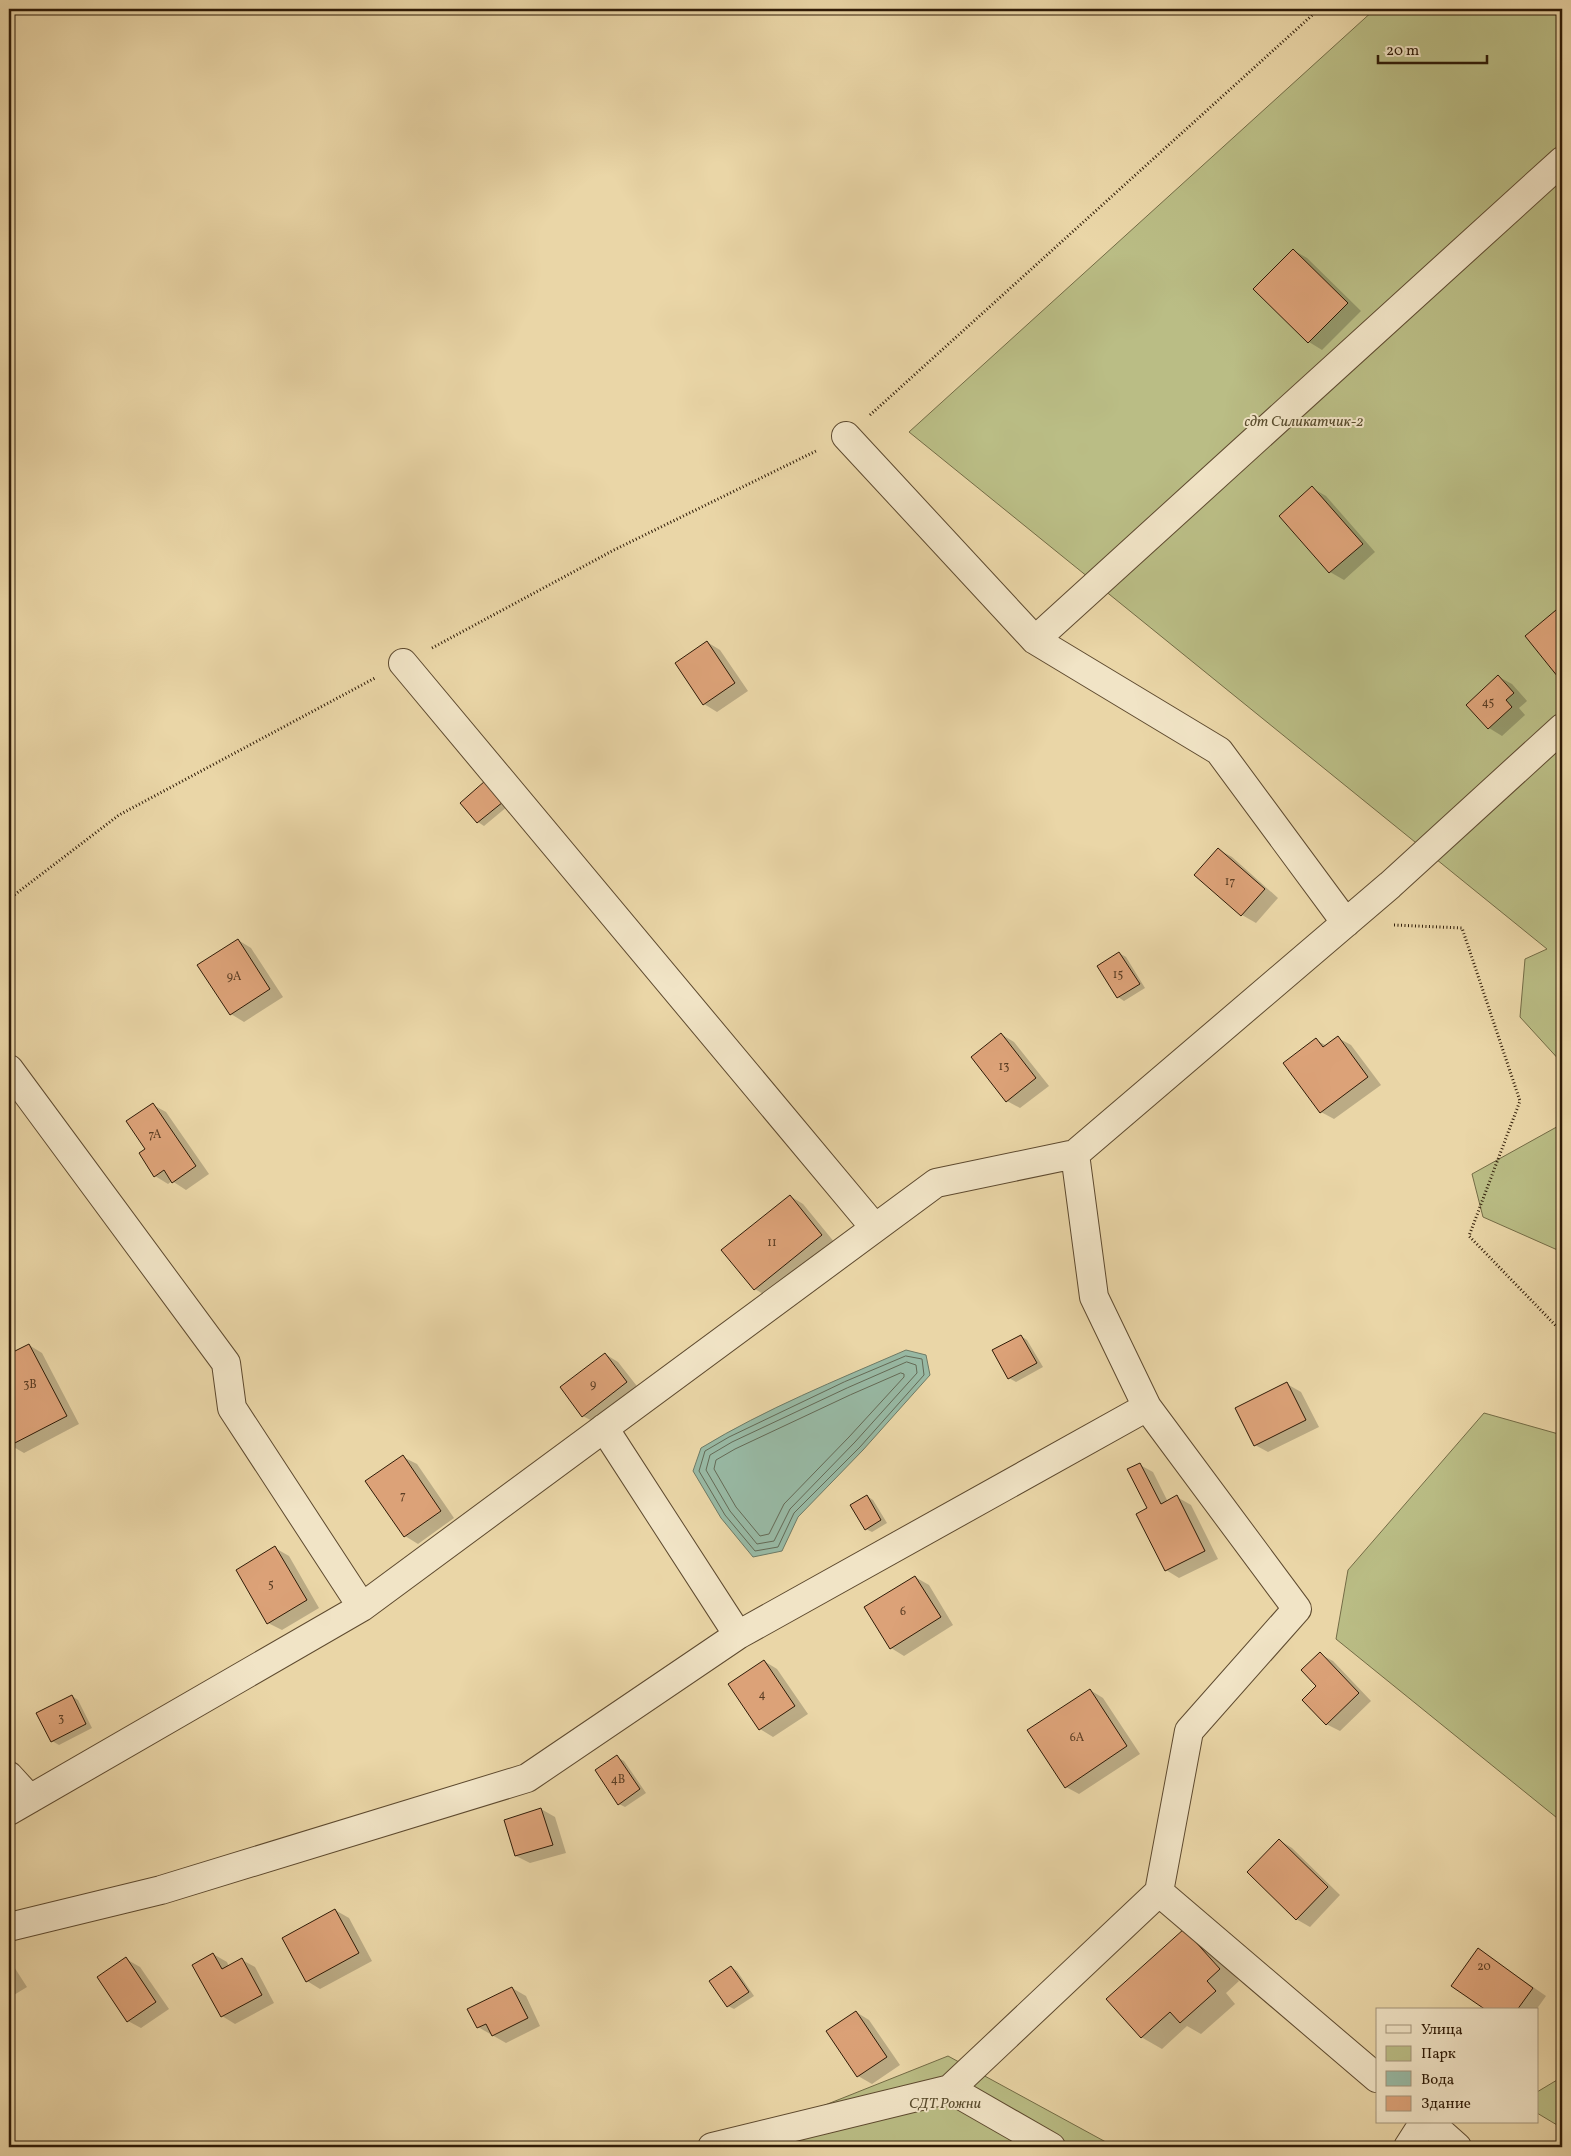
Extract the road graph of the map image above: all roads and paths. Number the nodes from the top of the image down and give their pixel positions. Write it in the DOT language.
graph roads {
  1 [pos="1319,9"];
  2 [pos="1562,162"];
  3 [pos="846,436"];
  4 [pos="1035,640"];
  5 [pos="403,664"];
  6 [pos="1562,728"];
  7 [pos="9,899"];
  8 [pos="1346,923"];
  9 [pos="9,1069"];
  10 [pos="1075,1154"];
  11 [pos="874,1228"];
  12 [pos="1562,1332"];
  13 [pos="1147,1407"];
  14 [pos="604,1428"];
  15 [pos="362,1607"];
  16 [pos="738,1635"];
  17 [pos="9,1776"];
  18 [pos="19,1805"];
  19 [pos="1159,1892"];
  20 [pos="9,1927"];
  21 [pos="1376,2077"];
  22 [pos="950,2089"];
  23 [pos="1423,2124"];
  24 [pos="1431,2124"];
  25 [pos="712,2147"];
  26 [pos="1051,2147"];
  27 [pos="1408,2147"];
  28 [pos="1457,2147"];
  1 -- 3 [label="path"];
  2 -- 4 [label="street"];
  3 -- 4 [label="street"];
  3 -- 5 [label="path"];
  4 -- 8 [label="street"];
  5 -- 7 [label="path"];
  5 -- 11 [label="street"];
  6 -- 8 [label="street"];
  8 -- 10 [label="street"];
  8 -- 12 [label="path"];
  9 -- 15 [label="street"];
  10 -- 11 [label="street"];
  10 -- 13 [label="street"];
  11 -- 14 [label="street"];
  13 -- 16 [label="street"];
  13 -- 19 [label="street"];
  14 -- 15 [label="street"];
  14 -- 16 [label="street"];
  15 -- 18 [label="street"];
  16 -- 20 [label="street"];
  17 -- 18 [label="street"];
  19 -- 21 [label="street"];
  19 -- 22 [label="street"];
  22 -- 25 [label="street"];
  22 -- 26 [label="street"];
  23 -- 27 [label="street"];
  24 -- 28 [label="street"];
}
